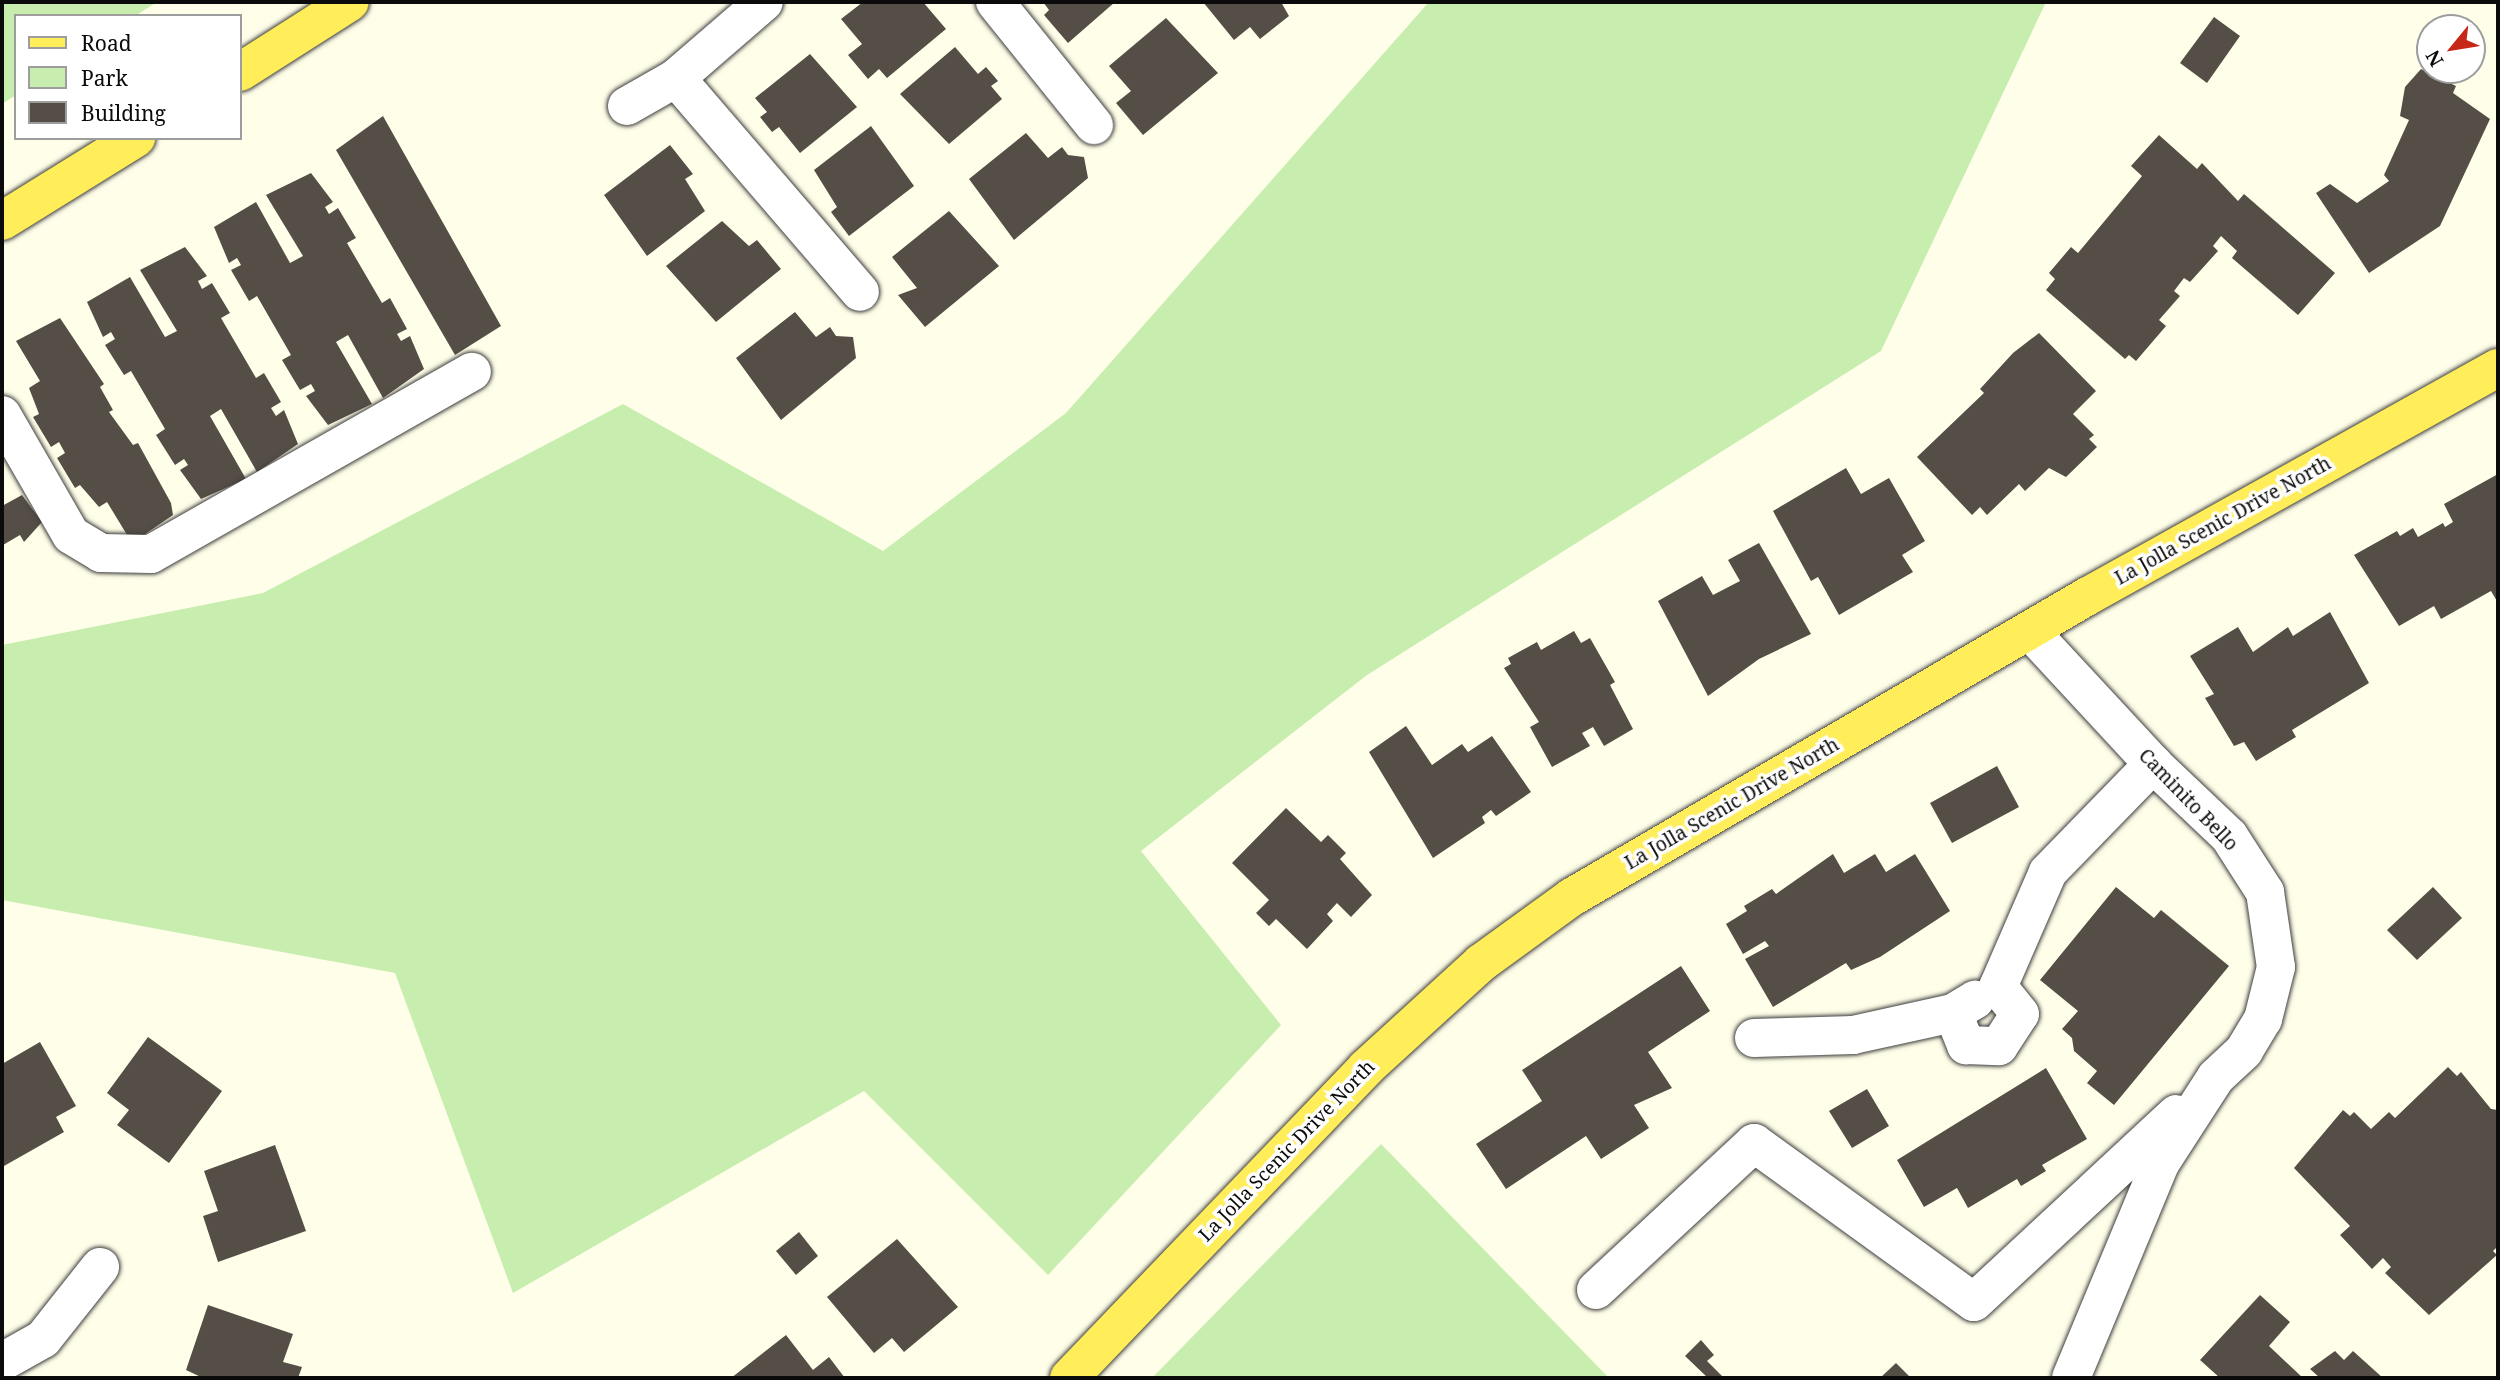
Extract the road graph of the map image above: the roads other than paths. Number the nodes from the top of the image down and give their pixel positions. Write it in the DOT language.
graph roads {
  1 [pos="350,2"];
  2 [pos="764,2"];
  3 [pos="995,2"];
  4 [pos="242,71"];
  5 [pos="676,78"];
  6 [pos="627,106"];
  7 [pos="1094,125"];
  8 [pos="132,140"];
  9 [pos="2,221"];
  10 [pos="860,292"];
  11 [pos="2498,368"];
  12 [pos="472,372"];
  13 [pos="2,415"];
  14 [pos="2030,631"];
  15 [pos="2153,764"];
  16 [pos="1998,987"];
  17 [pos="1953,1013"];
  18 [pos="1754,1038"];
  19 [pos="2216,1077"];
  20 [pos="100,1268"];
  21 [pos="1596,1290"];
  22 [pos="2,1362"];
  23 [pos="1069,1378"];
  24 [pos="2071,1378"];
  1 -- 4 [label="main road"];
  2 -- 5 [label="street"];
  3 -- 7 [label="street"];
  5 -- 6 [label="street"];
  5 -- 10 [label="street"];
  8 -- 9 [label="main road"];
  11 -- 14 [label="main road, La Jolla Scenic Drive North"];
  12 -- 13 [label="street"];
  14 -- 15 [label="street, Caminito Bello"];
  14 -- 23 [label="main road, La Jolla Scenic Drive North"];
  15 -- 16 [label="street"];
  15 -- 19 [label="street, Caminito Bello"];
  16 -- 17 [label="street"];
  16 -- 17 [label="street"];
  17 -- 18 [label="street"];
  19 -- 21 [label="street"];
  19 -- 24 [label="street, Caminito Bello"];
  20 -- 22 [label="street"];
}
